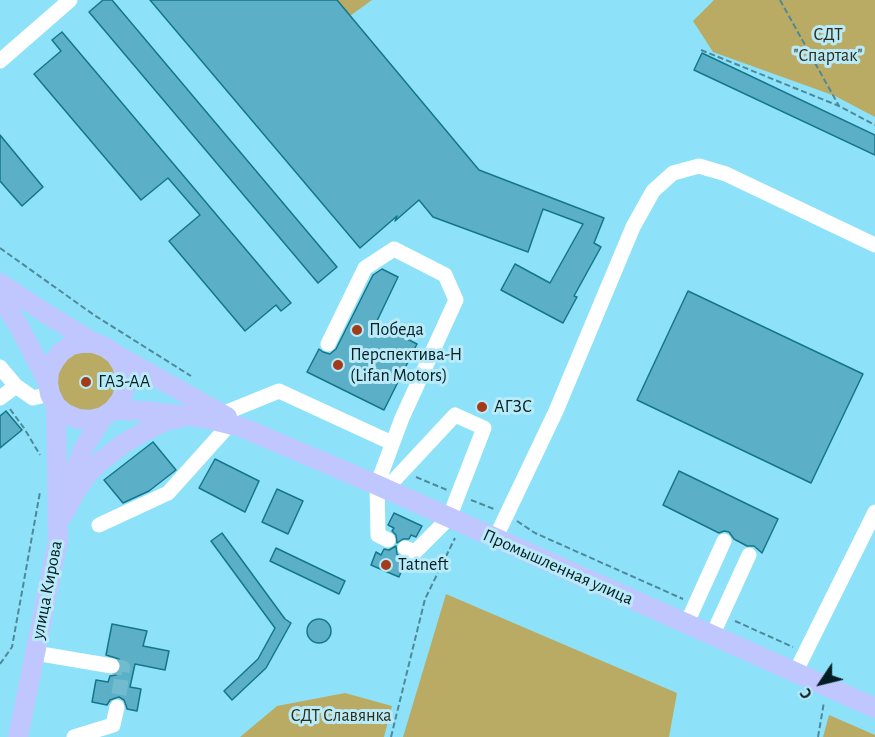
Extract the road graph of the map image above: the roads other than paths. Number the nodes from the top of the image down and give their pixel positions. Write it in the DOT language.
graph roads {
  1 [pos="70,0"];
  2 [pos="0,61"];
  3 [pos="875,245"];
  4 [pos="0,283"];
  5 [pos="0,296"];
  6 [pos="94,343"];
  7 [pos="328,344"];
  8 [pos="115,354"];
  9 [pos="0,368"];
  10 [pos="16,386"];
  11 [pos="51,394"];
  12 [pos="0,398"];
  13 [pos="108,413"];
  14 [pos="188,417"];
  15 [pos="231,422"];
  16 [pos="392,444"];
  17 [pos="381,487"];
  18 [pos="875,512"];
  19 [pos="64,514"];
  20 [pos="456,521"];
  21 [pos="99,525"];
  22 [pos="495,539"];
  23 [pos="58,540"];
  24 [pos="388,540"];
  25 [pos="724,542"];
  26 [pos="405,548"];
  27 [pos="749,555"];
  28 [pos="686,625"];
  29 [pos="712,636"];
  30 [pos="35,653"];
  31 [pos="112,666"];
  32 [pos="795,673"];
  33 [pos="117,707"];
  34 [pos="875,708"];
  35 [pos="18,737"];
  36 [pos="75,737"];
  1 -- 2 [label="street"];
  3 -- 22 [label="street"];
  4 -- 6 [label="main road"];
  5 -- 11 [label="main road, улица Кирова"];
  6 -- 8 [label="main road"];
  6 -- 11 [label="main road"];
  7 -- 16 [label="street"];
  8 -- 13 [label="main road"];
  8 -- 15 [label="main road"];
  9 -- 10 [label="street"];
  10 -- 11 [label="street"];
  10 -- 12 [label="street"];
  11 -- 13 [label="main road"];
  11 -- 23 [label="main road, улица Кирова"];
  13 -- 14 [label="main road"];
  13 -- 19 [label="main road"];
  14 -- 15 [label="main road"];
  14 -- 19 [label="main road"];
  15 -- 16 [label="street"];
  15 -- 17 [label="main road, Промышленная улица"];
  15 -- 21 [label="street"];
  16 -- 17 [label="street"];
  17 -- 20 [label="main road, Промышленная улица"];
  17 -- 20 [label="street"];
  17 -- 24 [label="street"];
  18 -- 32 [label="street"];
  19 -- 23 [label="main road"];
  20 -- 22 [label="main road, Промышленная улица"];
  20 -- 26 [label="street"];
  22 -- 28 [label="main road, Промышленная улица"];
  23 -- 30 [label="main road, улица Кирова"];
  25 -- 28 [label="street"];
  27 -- 29 [label="street"];
  28 -- 29 [label="main road, Промышленная улица"];
  29 -- 32 [label="main road, Промышленная улица"];
  30 -- 31 [label="street"];
  30 -- 35 [label="main road, улица Кирова"];
  32 -- 34 [label="main road, Промышленная улица"];
  33 -- 36 [label="street"];
}
